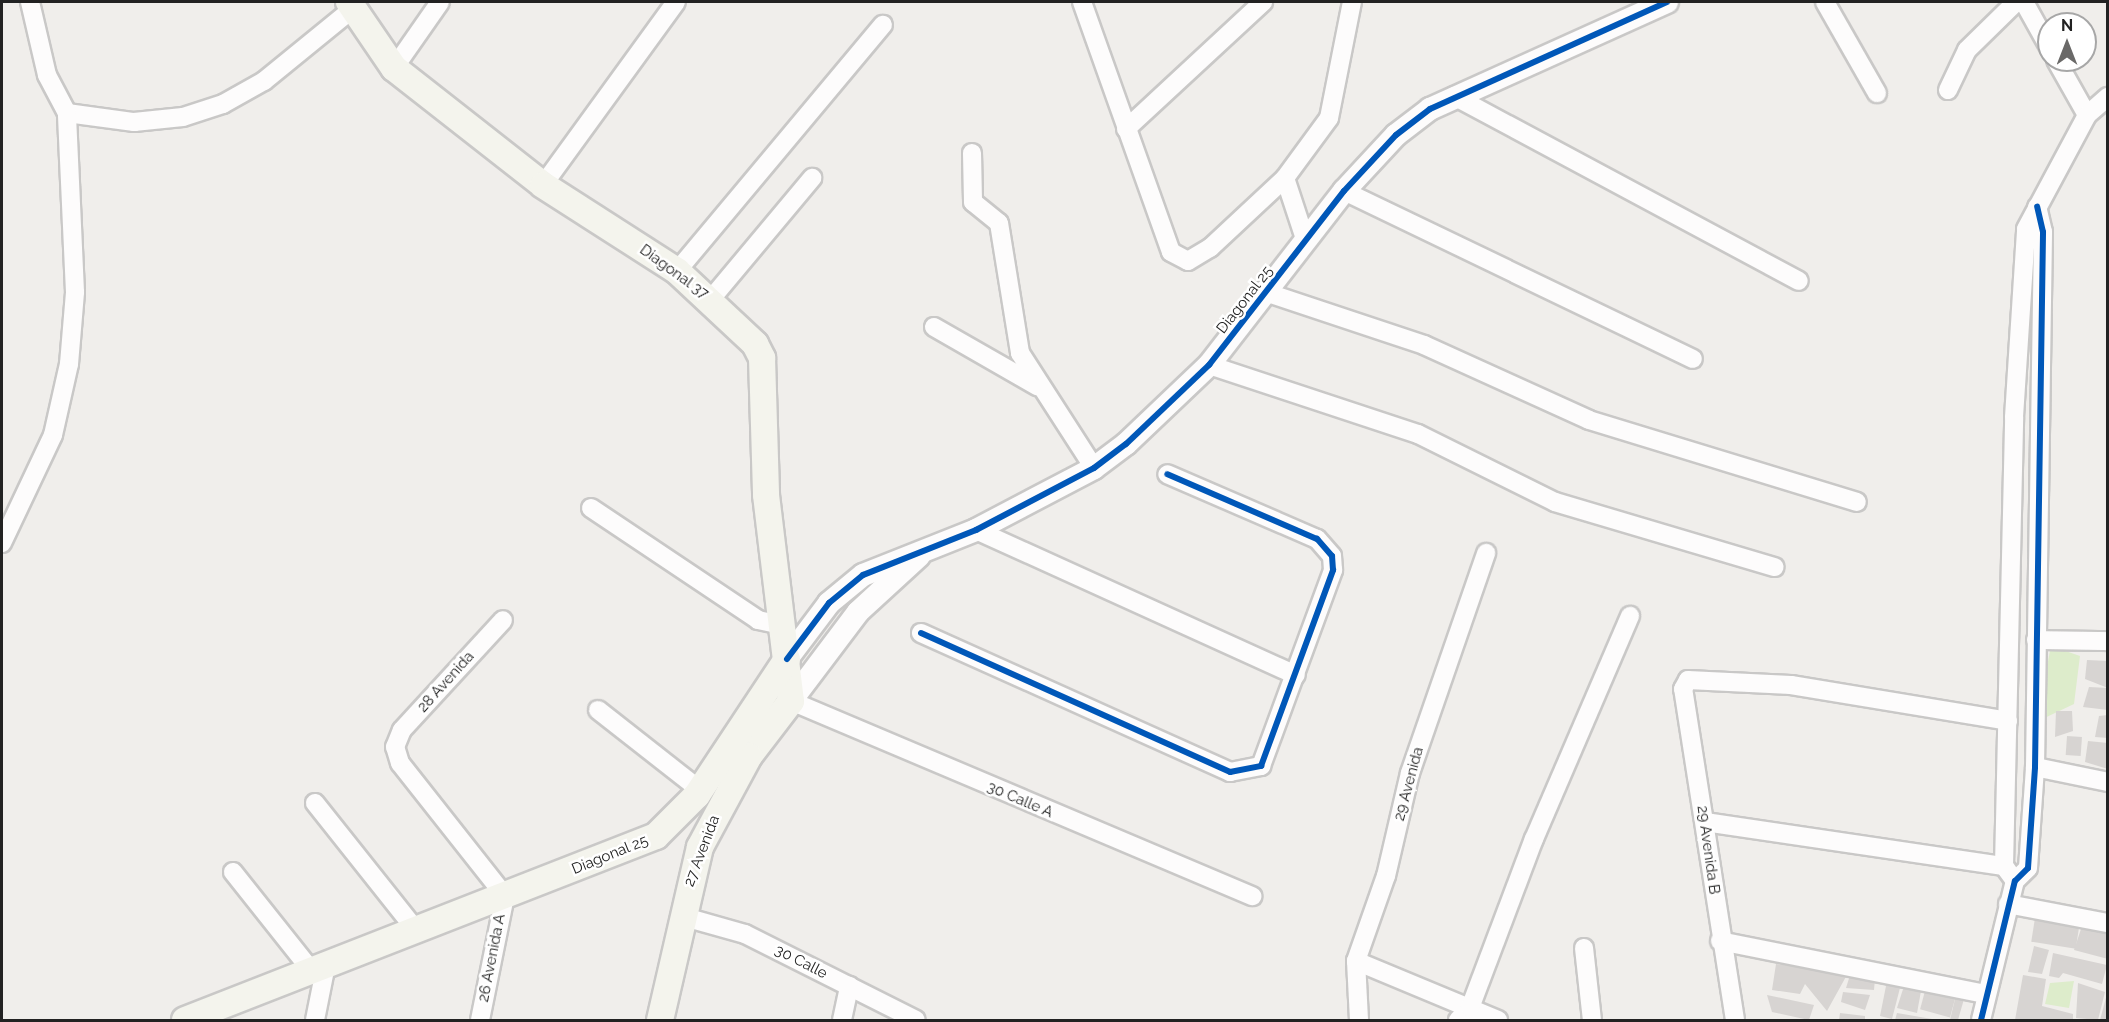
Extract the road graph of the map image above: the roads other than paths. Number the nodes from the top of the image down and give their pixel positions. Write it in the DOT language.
graph roads {
  1 [pos="30,2"];
  2 [pos="440,2"];
  3 [pos="676,2"];
  4 [pos="1082,2"];
  5 [pos="1263,2"];
  6 [pos="1352,2"];
  7 [pos="1667,2"];
  8 [pos="1825,2"];
  9 [pos="2016,2"];
  10 [pos="2024,2"];
  11 [pos="350,6"];
  12 [pos="883,25"];
  13 [pos="2037,25"];
  14 [pos="394,68"];
  15 [pos="2063,72"];
  16 [pos="1947,90"];
  17 [pos="1876,93"];
  18 [pos="1454,96"];
  19 [pos="2108,97"];
  20 [pos="67,113"];
  21 [pos="2087,115"];
  22 [pos="1126,129"];
  23 [pos="972,153"];
  24 [pos="812,178"];
  25 [pos="1285,178"];
  26 [pos="543,185"];
  27 [pos="1344,190"];
  28 [pos="2037,207"];
  29 [pos="1305,238"];
  30 [pos="677,271"];
  31 [pos="1799,281"];
  32 [pos="1268,293"];
  33 [pos="711,299"];
  34 [pos="934,327"];
  35 [pos="1693,359"];
  36 [pos="1209,365"];
  37 [pos="1037,386"];
  38 [pos="1094,468"];
  39 [pos="1167,474"];
  40 [pos="1857,502"];
  41 [pos="591,508"];
  42 [pos="976,530"];
  43 [pos="2,543"];
  44 [pos="930,548"];
  45 [pos="1486,553"];
  46 [pos="1775,567"];
  47 [pos="1630,616"];
  48 [pos="503,620"];
  49 [pos="781,625"];
  50 [pos="921,633"];
  51 [pos="2036,640"];
  52 [pos="2108,640"];
  53 [pos="787,659"];
  54 [pos="1296,675"];
  55 [pos="791,701"];
  56 [pos="598,710"];
  57 [pos="2008,721"];
  58 [pos="2035,767"];
  59 [pos="2108,782"];
  60 [pos="700,790"];
  61 [pos="315,803"];
  62 [pos="1705,822"];
  63 [pos="669,825"];
  64 [pos="700,847"];
  65 [pos="2004,866"];
  66 [pos="233,872"];
  67 [pos="2015,881"];
  68 [pos="505,896"];
  69 [pos="1252,896"];
  70 [pos="2008,904"];
  71 [pos="681,916"];
  72 [pos="2108,923"];
  73 [pos="416,930"];
  74 [pos="1720,940"];
  75 [pos="1584,948"];
  76 [pos="1356,961"];
  77 [pos="319,968"];
  78 [pos="849,986"];
  79 [pos="1986,994"];
  80 [pos="1464,1014"];
  81 [pos="185,1020"];
  82 [pos="315,1020"];
  83 [pos="480,1020"];
  84 [pos="660,1020"];
  85 [pos="842,1020"];
  86 [pos="916,1020"];
  87 [pos="1359,1020"];
  88 [pos="1498,1020"];
  89 [pos="1592,1020"];
  90 [pos="1735,1020"];
  91 [pos="1981,1020"];
  1 -- 20 [label="street"];
  2 -- 14 [label="street"];
  3 -- 26 [label="street"];
  4 -- 22 [label="street"];
  5 -- 22 [label="street"];
  6 -- 25 [label="street"];
  7 -- 18 [label="street, Diagonal 25"];
  8 -- 17 [label="street"];
  9 -- 16 [label="street"];
  10 -- 13 [label="street"];
  11 -- 14 [label="main road, Diagonal 37"];
  11 -- 20 [label="street"];
  12 -- 30 [label="street"];
  14 -- 26 [label="main road, Diagonal 37"];
  15 -- 21 [label="street"];
  18 -- 27 [label="street, Diagonal 25"];
  18 -- 31 [label="street"];
  19 -- 21 [label="street"];
  20 -- 43 [label="street"];
  21 -- 28 [label="street"];
  22 -- 25 [label="street"];
  23 -- 37 [label="street"];
  24 -- 33 [label="street"];
  25 -- 29 [label="street"];
  26 -- 30 [label="main road, Diagonal 37"];
  27 -- 29 [label="street, Diagonal 25"];
  27 -- 35 [label="street"];
  28 -- 51 [label="street"];
  28 -- 57 [label="street"];
  29 -- 32 [label="street, Diagonal 25"];
  30 -- 33 [label="main road, Diagonal 37"];
  32 -- 36 [label="street, Diagonal 25"];
  32 -- 40 [label="street"];
  33 -- 49 [label="main road, Diagonal 37"];
  34 -- 37 [label="street"];
  36 -- 38 [label="street, Diagonal 25"];
  36 -- 46 [label="street"];
  37 -- 38 [label="street"];
  38 -- 42 [label="street, Diagonal 25"];
  39 -- 54 [label="street"];
  41 -- 49 [label="street"];
  42 -- 44 [label="street, Diagonal 25"];
  42 -- 54 [label="street"];
  44 -- 53 [label="street, Diagonal 25"];
  44 -- 55 [label="street, Diagonal 25"];
  45 -- 76 [label="street, 29 Avenida"];
  47 -- 80 [label="street"];
  48 -- 68 [label="street, 28 Avenida"];
  49 -- 53 [label="main road, Diagonal 37"];
  50 -- 54 [label="street"];
  51 -- 52 [label="street"];
  51 -- 58 [label="street"];
  53 -- 55 [label="main road, Diagonal 37"];
  53 -- 60 [label="main road, Diagonal 25"];
  55 -- 64 [label="main road, 27 Avenida"];
  55 -- 69 [label="street, 30 Calle A"];
  56 -- 60 [label="street"];
  57 -- 62 [label="street, 29 Avenida B"];
  57 -- 65 [label="street"];
  58 -- 59 [label="street"];
  58 -- 67 [label="street"];
  60 -- 63 [label="main road, Diagonal 25"];
  61 -- 73 [label="street"];
  62 -- 65 [label="street"];
  62 -- 74 [label="street, 29 Avenida B"];
  63 -- 64 [label="main road"];
  63 -- 68 [label="main road, Diagonal 25"];
  64 -- 71 [label="main road, 27 Avenida"];
  65 -- 67 [label="street"];
  66 -- 77 [label="street"];
  67 -- 70 [label="street"];
  68 -- 73 [label="main road, Diagonal 25"];
  68 -- 83 [label="street, 26 Avenida A"];
  70 -- 72 [label="street"];
  70 -- 79 [label="street"];
  71 -- 78 [label="street, 30 Calle"];
  71 -- 84 [label="main road, 27 Avenida"];
  73 -- 77 [label="main road, Diagonal 25"];
  74 -- 79 [label="street"];
  74 -- 90 [label="street, 29 Avenida B"];
  75 -- 89 [label="street"];
  76 -- 80 [label="street"];
  76 -- 87 [label="street, 29 Avenida"];
  77 -- 81 [label="main road, Diagonal 25"];
  77 -- 82 [label="street"];
  78 -- 85 [label="street"];
  78 -- 86 [label="street, 30 Calle"];
  79 -- 91 [label="street"];
  80 -- 88 [label="street"];
}
